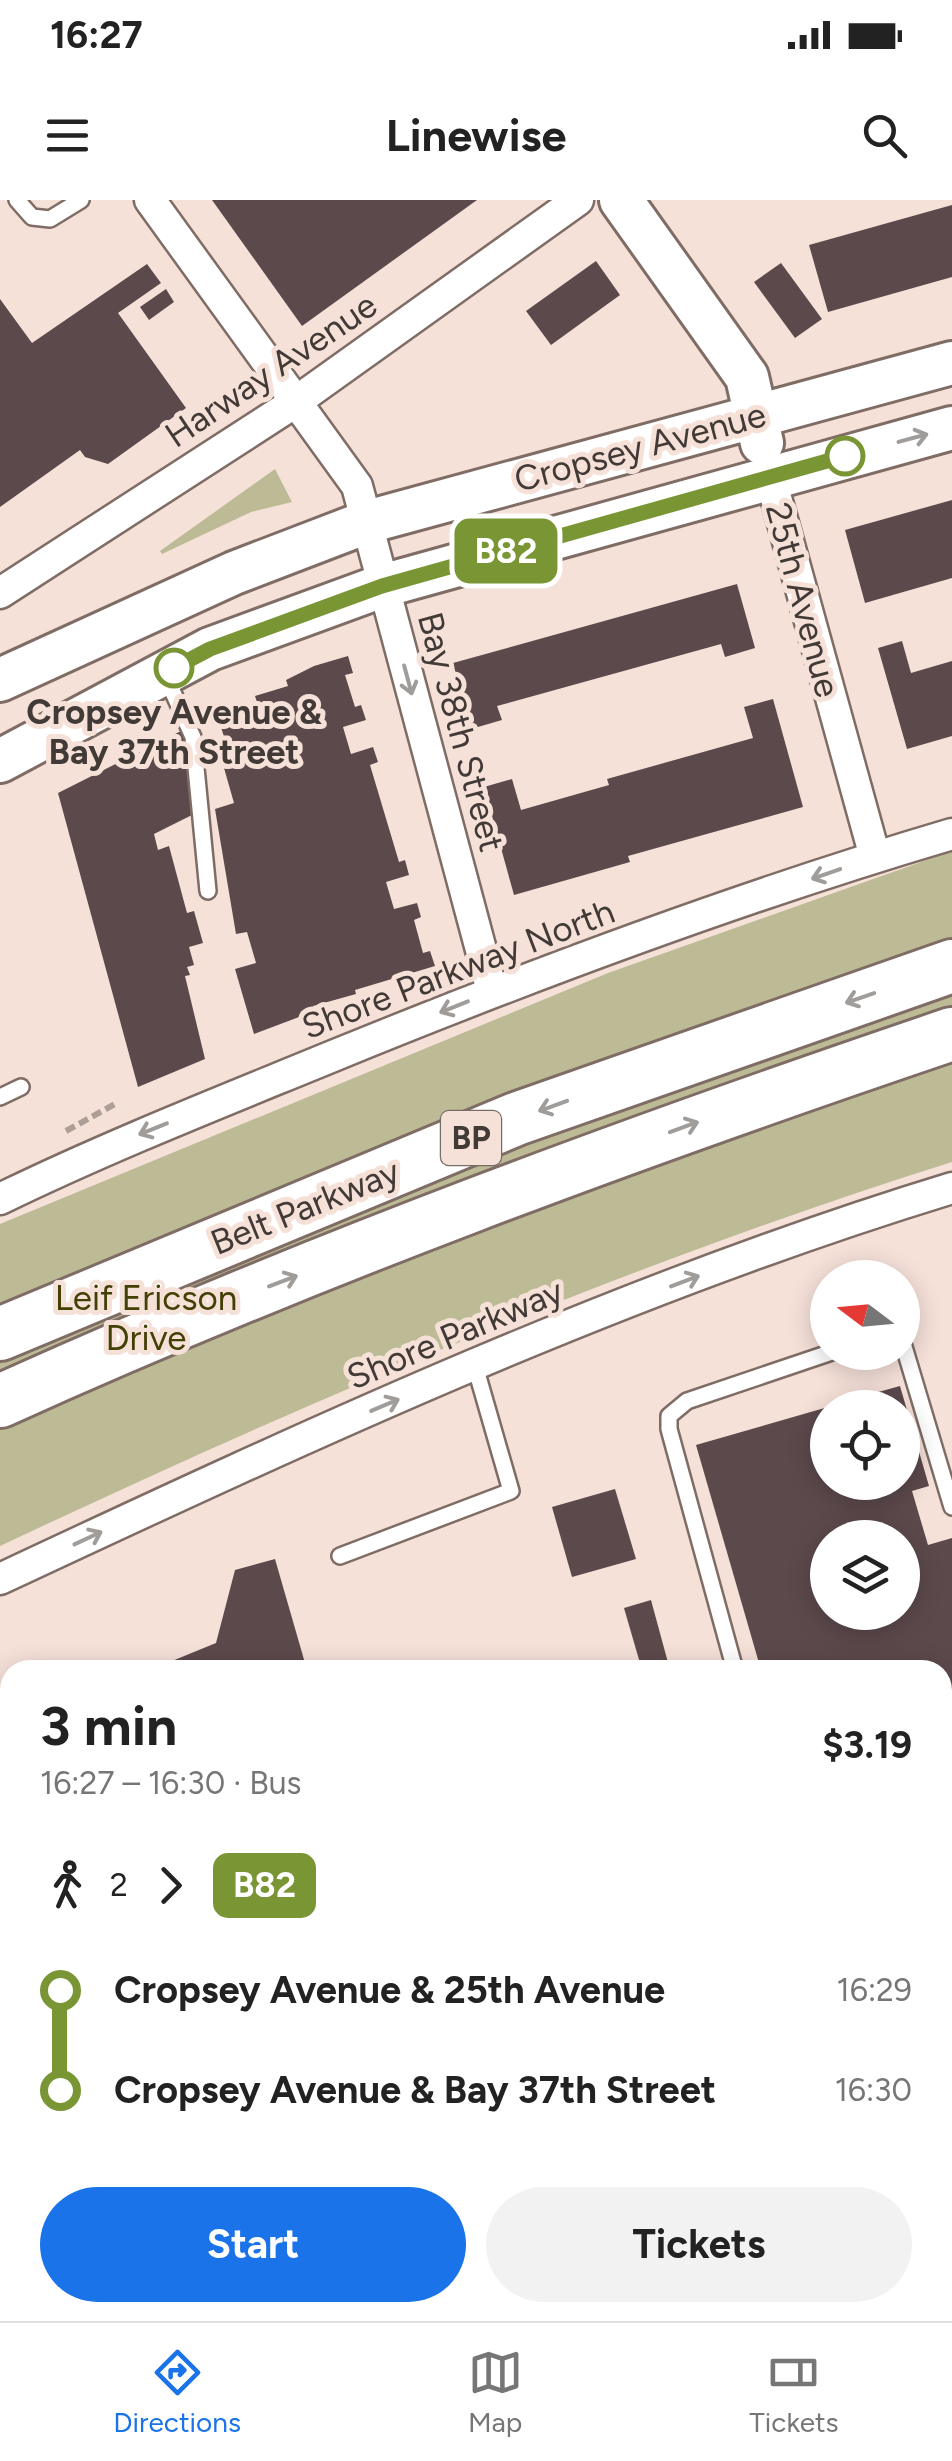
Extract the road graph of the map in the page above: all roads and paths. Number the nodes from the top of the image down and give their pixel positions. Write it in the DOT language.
graph roads {
  1 [pos="17,200"];
  2 [pos="81,200"];
  3 [pos="578,200"];
  4 [pos="622,200"];
  5 [pos="155,206"];
  6 [pos="952,363"];
  7 [pos="294,403"];
  8 [pos="756,416"];
  9 [pos="952,428"];
  10 [pos="770,476"];
  11 [pos="367,522"];
  12 [pos="382,586"];
  13 [pos="0,593"];
  14 [pos="164,674"];
  15 [pos="0,680"];
  16 [pos="0,761"];
  17 [pos="952,834"];
  18 [pos="875,857"];
  19 [pos="208,891"];
  20 [pos="952,966"];
  21 [pos="492,991"];
  22 [pos="952,1034"];
  23 [pos="22,1088"];
  24 [pos="0,1097"];
  25 [pos="115,1104"];
  26 [pos="66,1131"];
  27 [pos="952,1188"];
  28 [pos="0,1199"];
  29 [pos="0,1334"];
  30 [pos="810,1359"];
  31 [pos="475,1366"];
  32 [pos="911,1370"];
  33 [pos="0,1401"];
  34 [pos="952,1507"];
  35 [pos="340,1556"];
  36 [pos="0,1579"];
  37 [pos="732,1660"];
  1 -- 2 [label="lane"];
  3 -- 7 [label="street, Harway Avenue"];
  4 -- 8 [label="main road, 25th Avenue"];
  5 -- 7 [label="street, Bay 38th Street"];
  6 -- 8 [label="main road, Cropsey Avenue"];
  7 -- 11 [label="street, Bay 38th Street"];
  7 -- 13 [label="street, Harway Avenue"];
  8 -- 10 [label="main road, 25th Avenue"];
  8 -- 11 [label="main road, Cropsey Avenue"];
  10 -- 9 [label="main road, Cropsey Avenue, one-way"];
  10 -- 12 [label="main road, Cropsey Avenue"];
  10 -- 18 [label="street, 25th Avenue"];
  11 -- 12 [label="street, Bay 38th Street"];
  11 -- 15 [label="main road, Cropsey Avenue"];
  12 -- 14 [label="main road, Cropsey Avenue"];
  12 -- 21 [label="street, Bay 38th Street, one-way"];
  14 -- 16 [label="main road, Cropsey Avenue"];
  14 -- 19 [label="lane"];
  17 -- 18 [label="street, Shore Parkway North"];
  18 -- 21 [label="street, Shore Parkway North, one-way"];
  20 -- 29 [label="highway, Belt Parkway / BP, one-way"];
  21 -- 28 [label="street, Shore Parkway North, one-way"];
  33 -- 22 [label="highway, Belt Parkway / BP, one-way"];
  23 -- 24 [label="lane"];
  25 -- 26 [label="path"];
  31 -- 27 [label="street, Shore Parkway, one-way"];
  30 -- 37 [label="lane"];
  31 -- 35 [label="lane"];
  36 -- 31 [label="street, Shore Parkway, one-way"];
  32 -- 34 [label="lane"];
}
